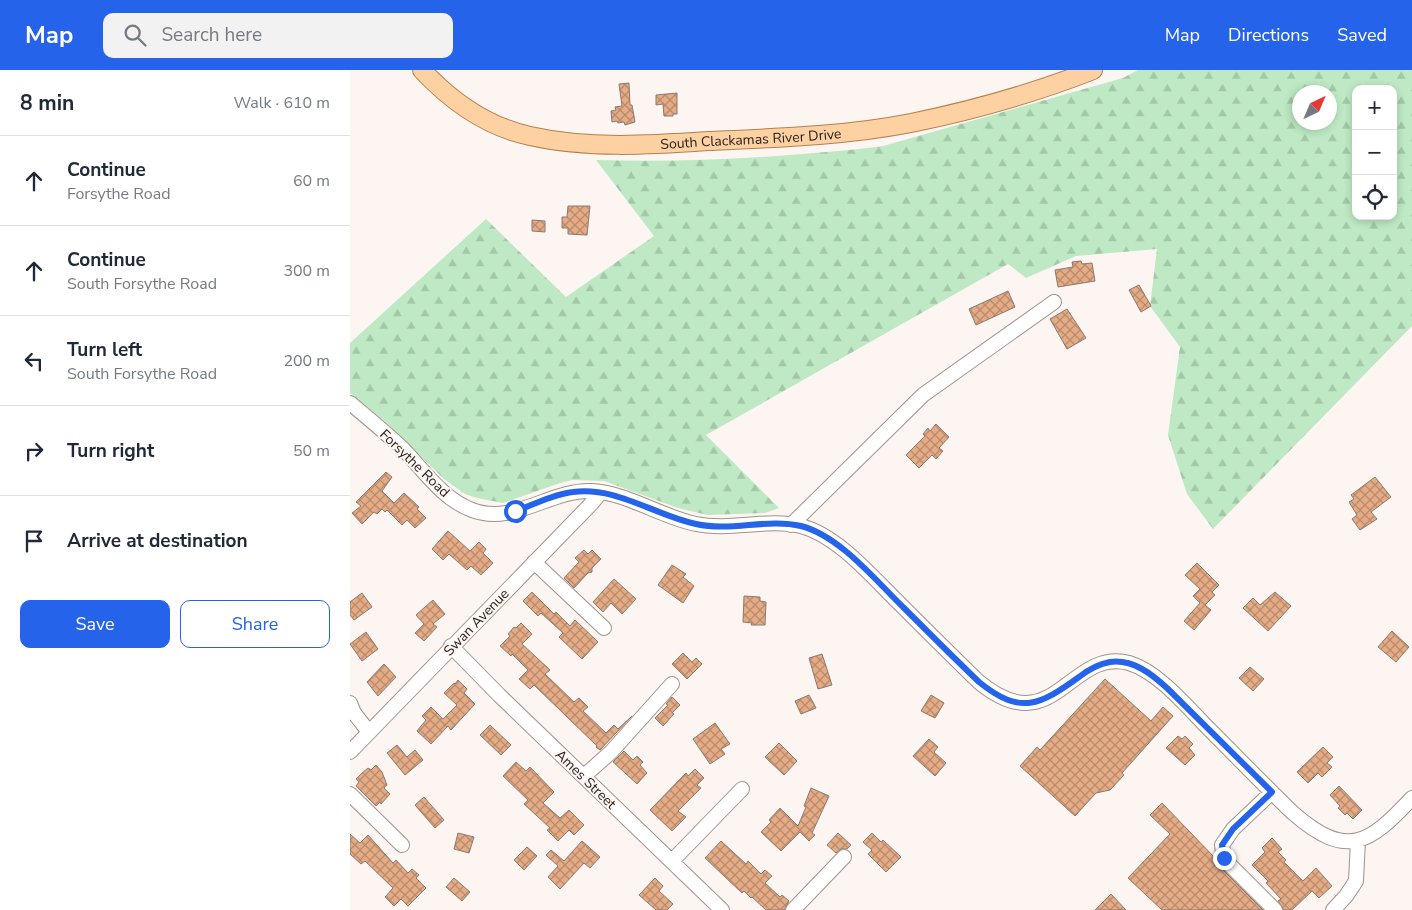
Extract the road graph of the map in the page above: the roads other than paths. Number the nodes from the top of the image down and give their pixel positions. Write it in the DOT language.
graph roads {
  1 [pos="422,70"];
  2 [pos="1093,70"];
  3 [pos="1054,302"];
  4 [pos="350,403"];
  5 [pos="601,492"];
  6 [pos="791,524"];
  7 [pos="534,562"];
  8 [pos="604,628"];
  9 [pos="451,646"];
  10 [pos="672,684"];
  11 [pos="350,703"];
  12 [pos="369,732"];
  13 [pos="350,752"];
  14 [pos="584,776"];
  15 [pos="742,789"];
  16 [pos="1272,792"];
  17 [pos="350,794"];
  18 [pos="1412,798"];
  19 [pos="1358,840"];
  20 [pos="402,845"];
  21 [pos="844,857"];
  22 [pos="672,861"];
  23 [pos="722,910"];
  24 [pos="793,910"];
  25 [pos="1275,910"];
  26 [pos="1333,910"];
  1 -- 2 [label="main road, South Clackamas River Drive"];
  3 -- 6 [label="street"];
  4 -- 5 [label="street, Forsythe Road"];
  5 -- 6 [label="street, Forsythe Road"];
  5 -- 7 [label="street, Swan Avenue"];
  6 -- 16 [label="street, Forsythe Road"];
  7 -- 8 [label="street"];
  7 -- 9 [label="street, Swan Avenue"];
  9 -- 12 [label="street, Swan Avenue"];
  9 -- 14 [label="street, Ames Street"];
  10 -- 14 [label="street"];
  11 -- 12 [label="street"];
  12 -- 13 [label="street, Swan Avenue"];
  14 -- 22 [label="street, Ames Street"];
  15 -- 22 [label="street"];
  16 -- 19 [label="street, Forsythe Road"];
  16 -- 25 [label="street"];
  17 -- 20 [label="street"];
  18 -- 19 [label="street"];
  19 -- 26 [label="street"];
  21 -- 24 [label="street"];
  22 -- 23 [label="street, Ames Street"];
}
